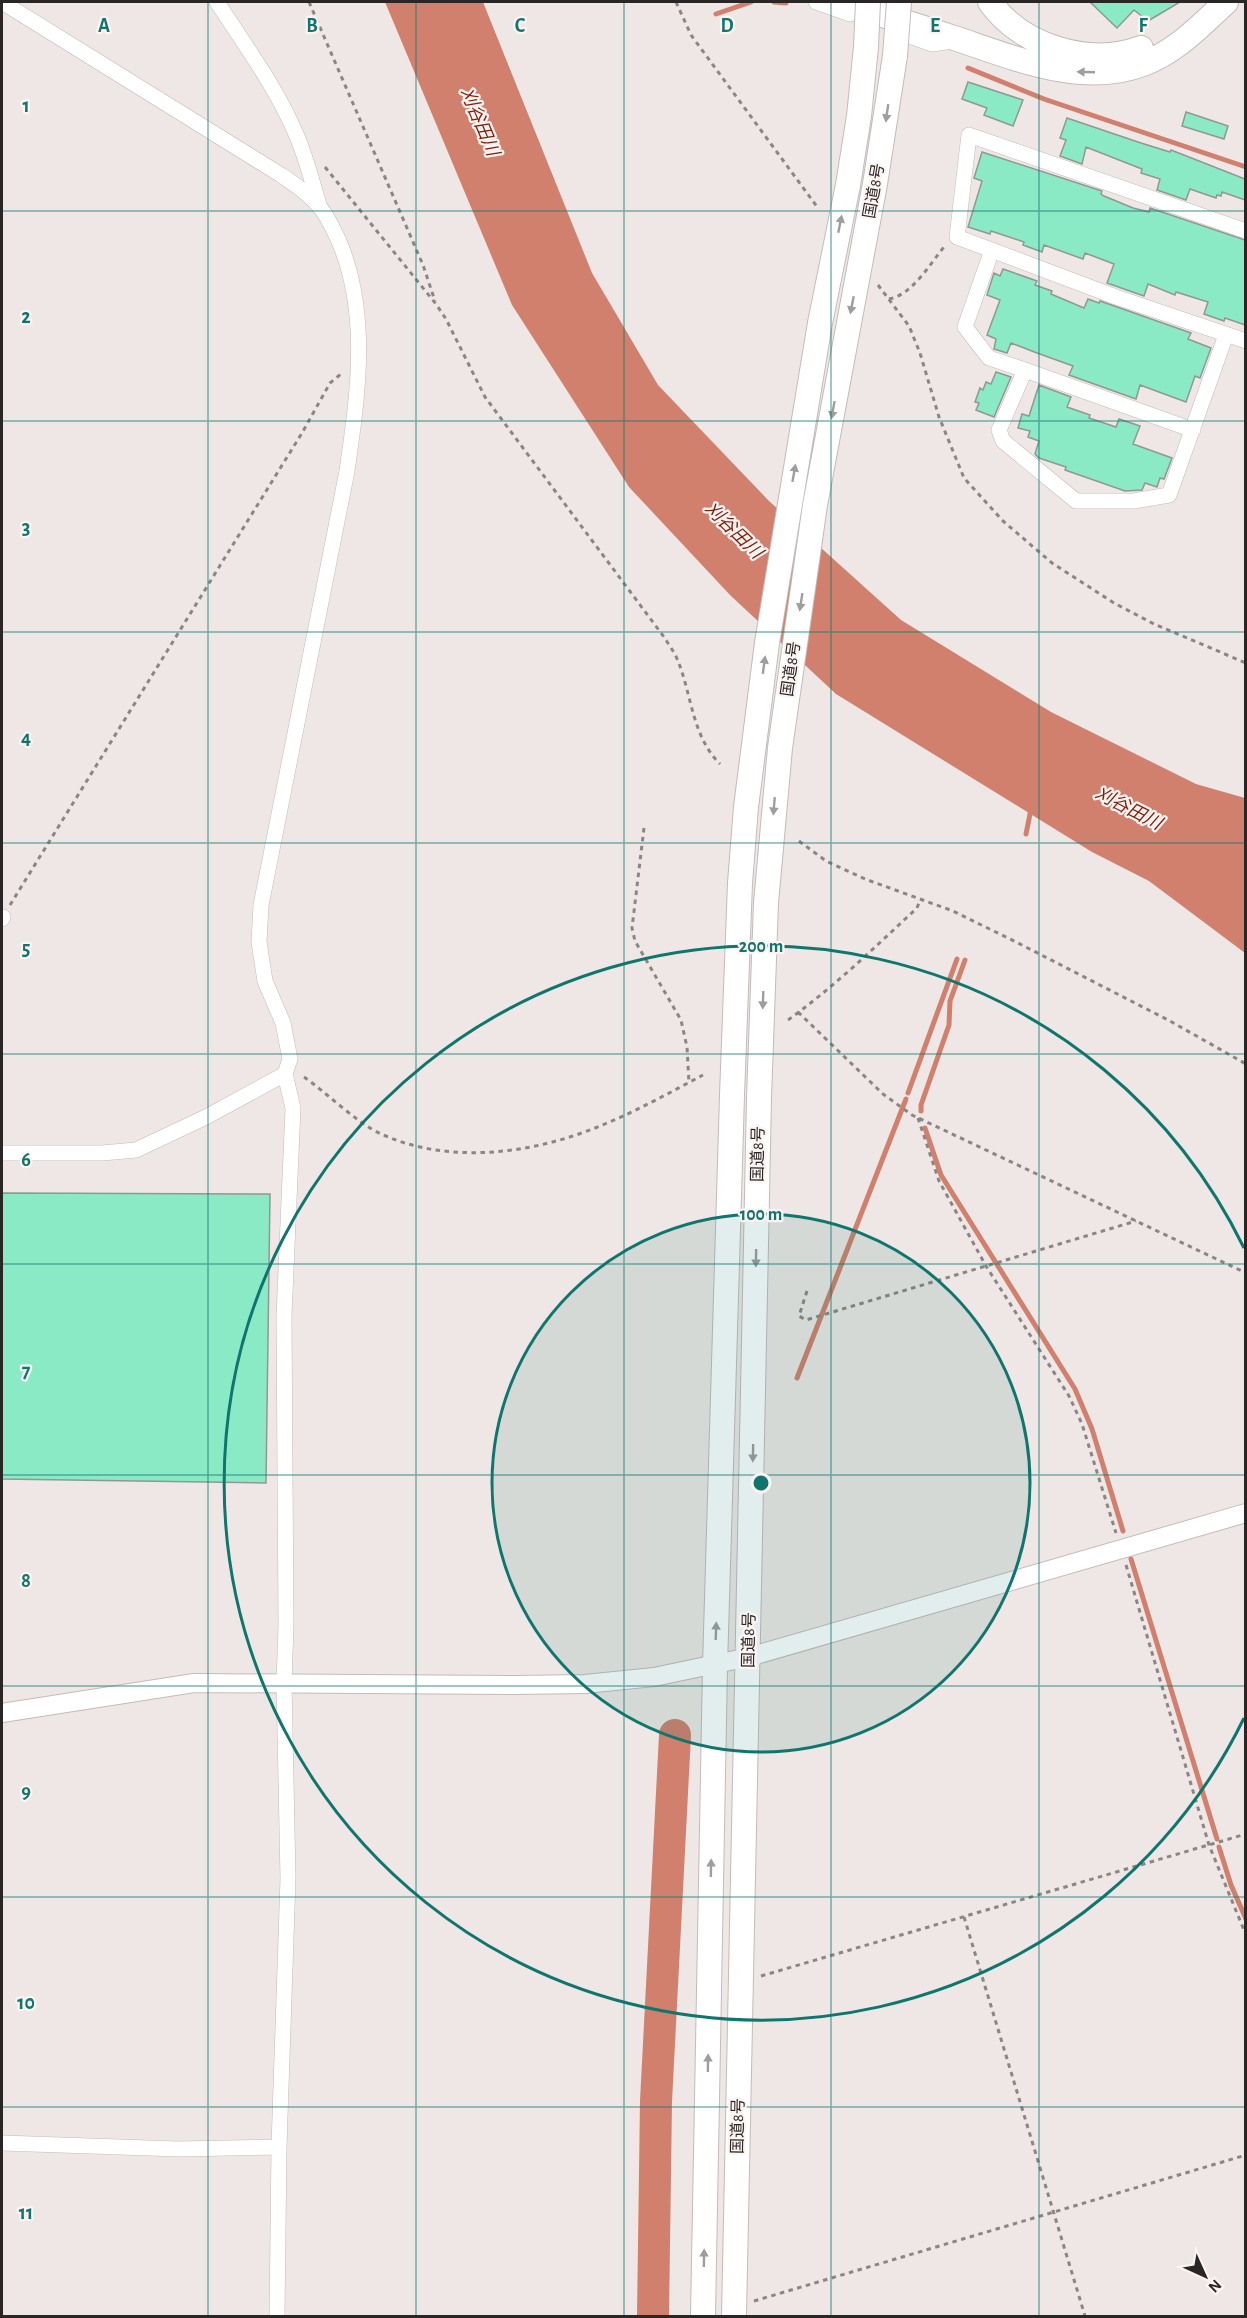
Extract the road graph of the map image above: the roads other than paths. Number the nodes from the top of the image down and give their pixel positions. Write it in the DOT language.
graph roads {
  1 [pos="2,2"];
  2 [pos="217,2"];
  3 [pos="816,2"];
  4 [pos="842,2"];
  5 [pos="868,2"];
  6 [pos="899,2"];
  7 [pos="990,2"];
  8 [pos="1206,2"];
  9 [pos="1227,2"];
  10 [pos="959,40"];
  11 [pos="319,205"];
  12 [pos="1245,231"];
  13 [pos="992,250"];
  14 [pos="1226,334"];
  15 [pos="1245,341"];
  16 [pos="1025,370"];
  17 [pos="1193,430"];
  18 [pos="285,1074"];
  19 [pos="2,1153"];
  20 [pos="1245,1513"];
  21 [pos="749,1658"];
  22 [pos="715,1666"];
  23 [pos="284,1683"];
  24 [pos="2,1713"];
  25 [pos="2,2143"];
  26 [pos="279,2147"];
  27 [pos="734,2311"];
  28 [pos="277,2316"];
  29 [pos="703,2316"];
  1 -- 11 [label="street"];
  2 -- 11 [label="street"];
  3 -- 10 [label="street"];
  4 -- 10 [label="highway"];
  22 -- 5 [label="highway, 国道8号, one-way, bridge"];
  6 -- 21 [label="highway, 国道8号, one-way, bridge"];
  7 -- 8 [label="highway"];
  9 -- 10 [label="highway, one-way"];
  11 -- 18 [label="street"];
  12 -- 13 [label="street"];
  13 -- 14 [label="street"];
  13 -- 16 [label="street"];
  14 -- 15 [label="street"];
  14 -- 17 [label="street"];
  16 -- 17 [label="street"];
  16 -- 17 [label="street"];
  18 -- 19 [label="street"];
  18 -- 23 [label="street"];
  20 -- 21 [label="street"];
  21 -- 22 [label="street"];
  21 -- 27 [label="highway, 国道8号"];
  22 -- 23 [label="street"];
  29 -- 22 [label="highway, 国道8号, one-way"];
  23 -- 24 [label="street"];
  23 -- 26 [label="street"];
  25 -- 26 [label="street"];
  26 -- 28 [label="street"];
}
